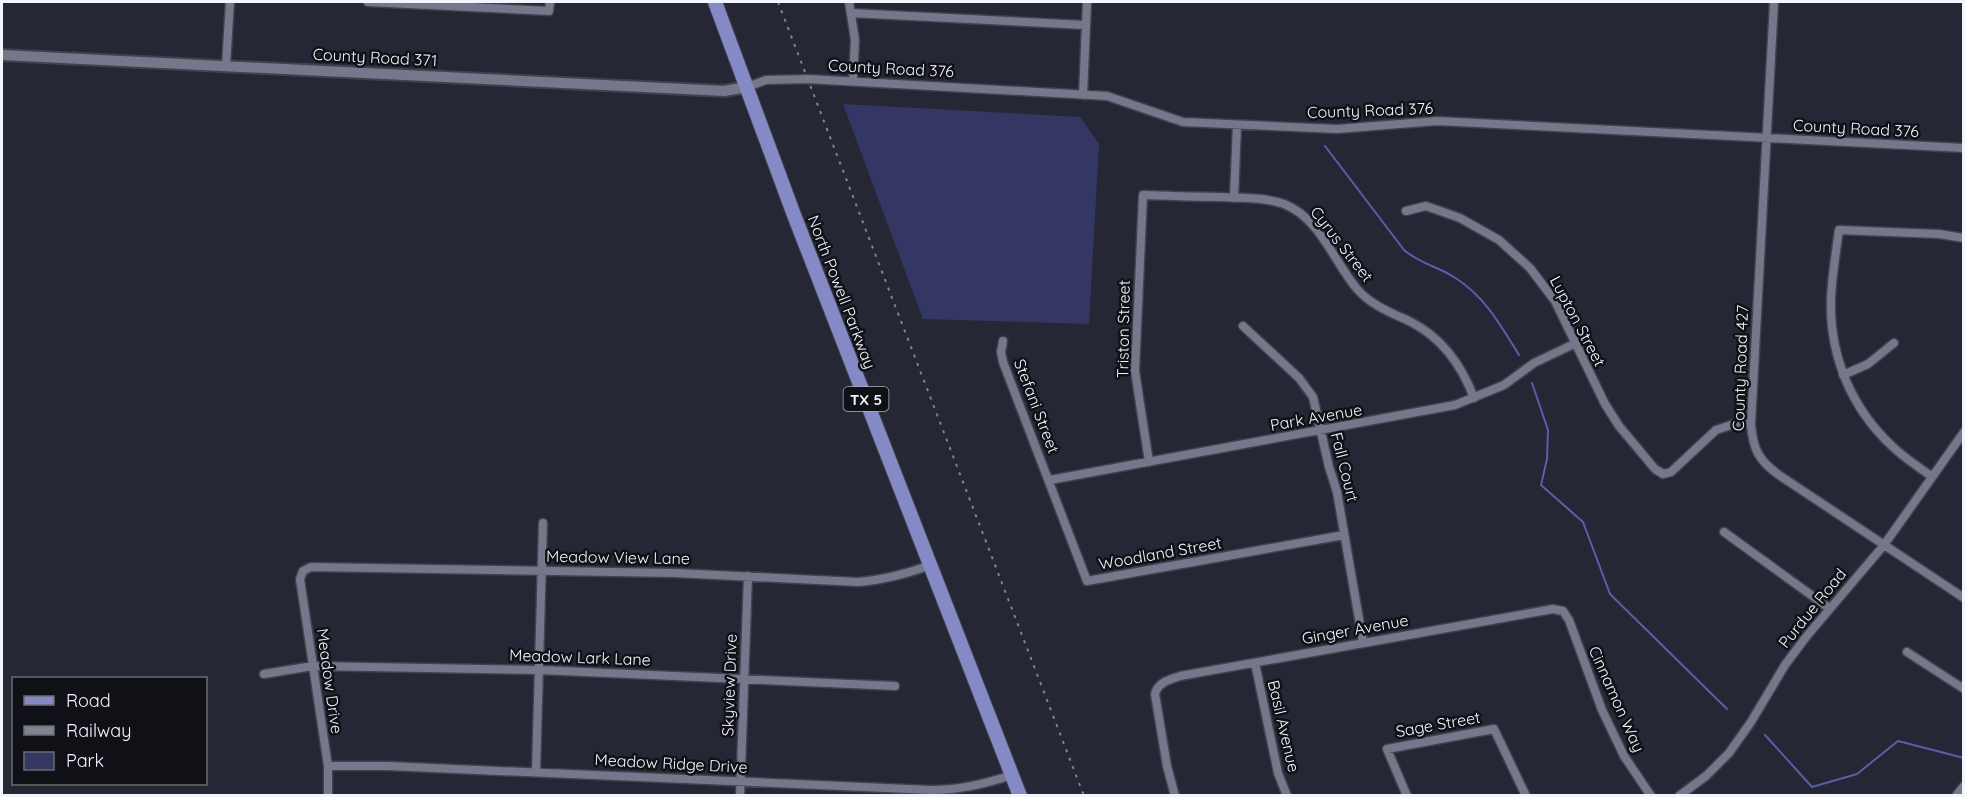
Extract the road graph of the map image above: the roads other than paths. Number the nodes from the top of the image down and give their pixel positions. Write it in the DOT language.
graph roads {
  1 [pos="230,2"];
  2 [pos="368,2"];
  3 [pos="715,2"];
  4 [pos="849,2"];
  5 [pos="1087,2"];
  6 [pos="1774,2"];
  7 [pos="442,3"];
  8 [pos="549,6"];
  9 [pos="851,13"];
  10 [pos="1085,25"];
  11 [pos="2,55"];
  12 [pos="226,65"];
  13 [pos="854,81"];
  14 [pos="747,87"];
  15 [pos="1083,95"];
  16 [pos="1237,125"];
  17 [pos="1766,139"];
  18 [pos="1964,148"];
  19 [pos="1143,195"];
  20 [pos="1234,198"];
  21 [pos="1406,211"];
  22 [pos="1964,238"];
  23 [pos="1243,326"];
  24 [pos="1003,340"];
  25 [pos="1894,343"];
  26 [pos="1574,344"];
  27 [pos="1843,375"];
  28 [pos="1474,398"];
  29 [pos="1751,424"];
  30 [pos="1321,432"];
  31 [pos="1964,432"];
  32 [pos="1149,462"];
  33 [pos="1932,477"];
  34 [pos="1050,480"];
  35 [pos="543,524"];
  36 [pos="1724,532"];
  37 [pos="1344,535"];
  38 [pos="1884,545"];
  39 [pos="931,565"];
  40 [pos="303,571"];
  41 [pos="542,571"];
  42 [pos="748,576"];
  43 [pos="1964,598"];
  44 [pos="1829,608"];
  45 [pos="1563,611"];
  46 [pos="1363,642"];
  47 [pos="1907,652"];
  48 [pos="1255,663"];
  49 [pos="313,666"];
  50 [pos="540,670"];
  51 [pos="264,674"];
  52 [pos="744,679"];
  53 [pos="895,686"];
  54 [pos="1964,689"];
  55 [pos="328,766"];
  56 [pos="536,772"];
  57 [pos="1012,775"];
  58 [pos="741,782"];
  59 [pos="1964,786"];
  60 [pos="328,795"];
  61 [pos="740,795"];
  62 [pos="1020,795"];
  63 [pos="1175,795"];
  64 [pos="1287,795"];
  65 [pos="1407,795"];
  66 [pos="1526,795"];
  67 [pos="1651,795"];
  68 [pos="1679,795"];
  69 [pos="1956,795"];
  1 -- 12 [label="street"];
  2 -- 7 [label="street"];
  3 -- 14 [label="main road, North Powell Parkway / TX 5"];
  4 -- 9 [label="street"];
  5 -- 10 [label="street"];
  6 -- 17 [label="street, County Road 427"];
  7 -- 8 [label="street"];
  9 -- 10 [label="street"];
  9 -- 13 [label="street"];
  10 -- 15 [label="street"];
  11 -- 12 [label="street, County Road 371"];
  12 -- 14 [label="street, County Road 371"];
  13 -- 14 [label="street, County Road 376"];
  13 -- 15 [label="street, County Road 376"];
  14 -- 39 [label="main road, North Powell Parkway / TX 5"];
  15 -- 16 [label="street, County Road 376"];
  16 -- 17 [label="street, County Road 376"];
  16 -- 20 [label="street"];
  17 -- 18 [label="street, County Road 376"];
  17 -- 29 [label="street, County Road 427"];
  19 -- 20 [label="street, Cyrus Street"];
  19 -- 32 [label="street, Triston Street"];
  20 -- 28 [label="street, Cyrus Street"];
  21 -- 26 [label="street, Lupton Street"];
  22 -- 27 [label="street"];
  23 -- 30 [label="street, Fall Court"];
  24 -- 34 [label="street, Stefani Street"];
  25 -- 27 [label="street"];
  26 -- 28 [label="street, Park Avenue"];
  26 -- 29 [label="street, Lupton Street"];
  27 -- 33 [label="street"];
  28 -- 30 [label="street, Park Avenue"];
  29 -- 38 [label="street, County Road 427"];
  30 -- 32 [label="street, Park Avenue"];
  30 -- 37 [label="street, Fall Court"];
  31 -- 33 [label="street, Purdue Road"];
  32 -- 34 [label="street, Park Avenue"];
  33 -- 38 [label="street, Purdue Road"];
  34 -- 37 [label="street, Woodland Street"];
  35 -- 41 [label="street"];
  36 -- 44 [label="street"];
  37 -- 46 [label="street, Fall Court"];
  38 -- 43 [label="street, County Road 427"];
  38 -- 44 [label="street, Purdue Road"];
  39 -- 42 [label="street, Meadow View Lane"];
  39 -- 57 [label="main road, North Powell Parkway / TX 5"];
  40 -- 41 [label="street, Meadow View Lane"];
  40 -- 49 [label="street, Meadow Drive"];
  41 -- 42 [label="street, Meadow View Lane"];
  41 -- 50 [label="street"];
  42 -- 52 [label="street, Skyview Drive"];
  44 -- 68 [label="street, Purdue Road"];
  45 -- 46 [label="street, Ginger Avenue"];
  45 -- 67 [label="street, Cinnamon Way"];
  46 -- 48 [label="street, Ginger Avenue"];
  47 -- 54 [label="street"];
  48 -- 63 [label="street, Ginger Avenue"];
  48 -- 64 [label="street, Basil Avenue"];
  49 -- 50 [label="street, Meadow Lark Lane"];
  49 -- 51 [label="street, Meadow Lark Lane"];
  49 -- 55 [label="street, Meadow Drive"];
  50 -- 52 [label="street, Meadow Lark Lane"];
  50 -- 56 [label="street"];
  52 -- 53 [label="street, Meadow Lark Lane"];
  52 -- 58 [label="street, Skyview Drive"];
  55 -- 56 [label="street, Meadow Ridge Drive"];
  55 -- 60 [label="street, Meadow Drive"];
  56 -- 58 [label="street, Meadow Ridge Drive"];
  57 -- 58 [label="street, Meadow Ridge Drive"];
  57 -- 62 [label="main road, North Powell Parkway / TX 5"];
  58 -- 61 [label="street, Skyview Drive"];
  59 -- 69 [label="street"];
  65 -- 66 [label="street, Sage Street"];
}
